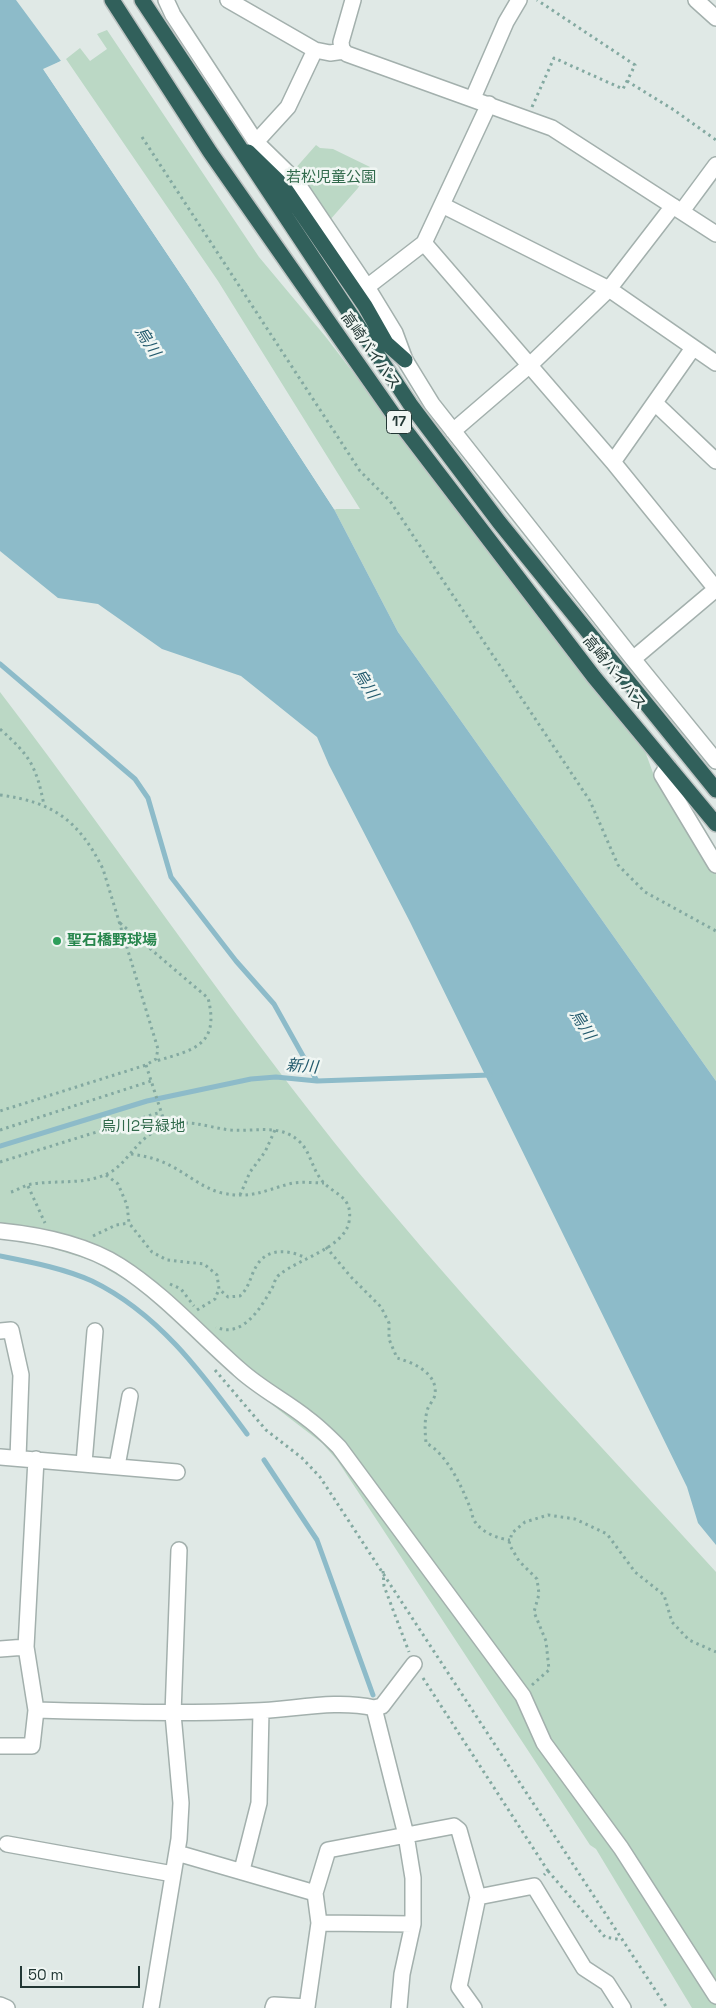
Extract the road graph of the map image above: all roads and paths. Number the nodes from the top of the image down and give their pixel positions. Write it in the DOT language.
graph roads {
  1 [pos="112,0"];
  2 [pos="142,0"];
  3 [pos="166,0"];
  4 [pos="228,0"];
  5 [pos="353,0"];
  6 [pos="519,0"];
  7 [pos="537,0"];
  8 [pos="696,0"];
  9 [pos="716,18"];
  10 [pos="315,50"];
  11 [pos="344,51"];
  12 [pos="627,81"];
  13 [pos="473,98"];
  14 [pos="489,104"];
  15 [pos="527,118"];
  16 [pos="142,137"];
  17 [pos="234,139"];
  18 [pos="716,140"];
  19 [pos="256,142"];
  20 [pos="716,165"];
  21 [pos="442,205"];
  22 [pos="677,208"];
  23 [pos="716,234"];
  24 [pos="424,243"];
  25 [pos="367,287"];
  26 [pos="608,289"];
  27 [pos="693,348"];
  28 [pos="405,360"];
  29 [pos="716,363"];
  30 [pos="530,364"];
  31 [pos="655,403"];
  32 [pos="453,431"];
  33 [pos="716,461"];
  34 [pos="613,462"];
  35 [pos="716,589"];
  36 [pos="633,659"];
  37 [pos="0,729"];
  38 [pos="716,760"];
  39 [pos="668,766"];
  40 [pos="716,790"];
  41 [pos="0,795"];
  42 [pos="44,805"];
  43 [pos="716,824"];
  44 [pos="716,865"];
  45 [pos="120,922"];
  46 [pos="716,929"];
  47 [pos="152,1062"];
  48 [pos="146,1065"];
  49 [pos="152,1081"];
  50 [pos="0,1111"];
  51 [pos="161,1112"];
  52 [pos="166,1127"];
  53 [pos="0,1130"];
  54 [pos="275,1130"];
  55 [pos="131,1154"];
  56 [pos="0,1162"];
  57 [pos="105,1174"];
  58 [pos="324,1183"];
  59 [pos="28,1186"];
  60 [pos="11,1192"];
  61 [pos="240,1195"];
  62 [pos="130,1223"];
  63 [pos="49,1229"];
  64 [pos="0,1231"];
  65 [pos="85,1235"];
  66 [pos="92,1236"];
  67 [pos="104,1240"];
  68 [pos="326,1247"];
  69 [pos="306,1258"];
  70 [pos="167,1282"];
  71 [pos="219,1289"];
  72 [pos="197,1310"];
  73 [pos="202,1316"];
  74 [pos="213,1325"];
  75 [pos="0,1330"];
  76 [pos="95,1331"];
  77 [pos="209,1363"];
  78 [pos="130,1396"];
  79 [pos="0,1457"];
  80 [pos="18,1458"];
  81 [pos="36,1459"];
  82 [pos="84,1464"];
  83 [pos="117,1466"];
  84 [pos="177,1472"];
  85 [pos="510,1540"];
  86 [pos="179,1550"];
  87 [pos="383,1570"];
  88 [pos="26,1648"];
  89 [pos="0,1649"];
  90 [pos="716,1652"];
  91 [pos="414,1664"];
  92 [pos="522,1695"];
  93 [pos="374,1708"];
  94 [pos="36,1710"];
  95 [pos="260,1711"];
  96 [pos="173,1714"];
  97 [pos="0,1746"];
  98 [pos="406,1835"];
  99 [pos="7,1844"];
  100 [pos="177,1853"];
  101 [pos="242,1870"];
  102 [pos="548,1871"];
  103 [pos="173,1874"];
  104 [pos="534,1886"];
  105 [pos="316,1893"];
  106 [pos="478,1898"];
  107 [pos="319,1923"];
  108 [pos="413,1924"];
  109 [pos="623,1941"];
  110 [pos="716,1996"];
  111 [pos="616,2005"];
  112 [pos="0,2006"];
  113 [pos="6,2008"];
  114 [pos="151,2008"];
  115 [pos="272,2008"];
  116 [pos="399,2008"];
  117 [pos="474,2008"];
  118 [pos="667,2008"];
  1 -- 39 [label="highway, 高崎バイパス / 17"];
  2 -- 17 [label="highway, 高崎バイパス / 17"];
  3 -- 19 [label="street"];
  4 -- 10 [label="street"];
  5 -- 11 [label="street"];
  6 -- 13 [label="street"];
  7 -- 12 [label="path"];
  8 -- 9 [label="street"];
  10 -- 11 [label="street"];
  10 -- 19 [label="street"];
  11 -- 13 [label="street"];
  12 -- 15 [label="path"];
  12 -- 18 [label="path"];
  13 -- 14 [label="street"];
  14 -- 15 [label="street"];
  14 -- 21 [label="street"];
  15 -- 22 [label="street"];
  16 -- 46 [label="path"];
  17 -- 28 [label="highway"];
  17 -- 40 [label="highway, 高崎バイパス / 17"];
  19 -- 25 [label="street"];
  20 -- 22 [label="street"];
  21 -- 24 [label="street"];
  21 -- 26 [label="street"];
  22 -- 23 [label="street"];
  22 -- 26 [label="street"];
  24 -- 25 [label="street"];
  24 -- 30 [label="street"];
  25 -- 28 [label="street"];
  26 -- 27 [label="street"];
  26 -- 30 [label="street"];
  27 -- 29 [label="street"];
  27 -- 31 [label="street"];
  28 -- 32 [label="street"];
  30 -- 32 [label="street"];
  30 -- 34 [label="street"];
  31 -- 33 [label="street"];
  31 -- 34 [label="street"];
  32 -- 36 [label="street"];
  34 -- 35 [label="street"];
  35 -- 36 [label="street"];
  36 -- 38 [label="street"];
  37 -- 42 [label="path"];
  39 -- 43 [label="highway, 高崎バイパス / 17"];
  39 -- 44 [label="street"];
  41 -- 42 [label="path"];
  42 -- 45 [label="path"];
  45 -- 47 [label="path"];
  45 -- 47 [label="path"];
  47 -- 48 [label="path"];
  48 -- 49 [label="path"];
  48 -- 50 [label="path"];
  49 -- 51 [label="path"];
  49 -- 53 [label="path"];
  51 -- 52 [label="path"];
  51 -- 56 [label="path"];
  52 -- 54 [label="path"];
  52 -- 55 [label="path"];
  54 -- 58 [label="path"];
  54 -- 61 [label="path"];
  55 -- 57 [label="path"];
  55 -- 61 [label="path"];
  57 -- 59 [label="path"];
  57 -- 62 [label="path"];
  58 -- 61 [label="path"];
  58 -- 68 [label="path"];
  59 -- 60 [label="path"];
  59 -- 63 [label="path"];
  62 -- 66 [label="path"];
  62 -- 71 [label="path"];
  64 -- 92 [label="street"];
  65 -- 66 [label="path"];
  66 -- 67 [label="path"];
  68 -- 69 [label="path"];
  68 -- 85 [label="path"];
  69 -- 71 [label="path"];
  69 -- 74 [label="path"];
  70 -- 72 [label="path"];
  71 -- 72 [label="path"];
  72 -- 73 [label="path"];
  75 -- 80 [label="street"];
  76 -- 82 [label="street"];
  77 -- 87 [label="path"];
  78 -- 83 [label="street"];
  79 -- 80 [label="street"];
  80 -- 81 [label="street"];
  81 -- 82 [label="street"];
  81 -- 88 [label="street"];
  82 -- 83 [label="street"];
  83 -- 84 [label="street"];
  85 -- 90 [label="path"];
  85 -- 92 [label="path"];
  86 -- 96 [label="street"];
  87 -- 91 [label="path"];
  87 -- 109 [label="path"];
  88 -- 89 [label="street"];
  88 -- 94 [label="street"];
  91 -- 93 [label="street"];
  91 -- 102 [label="path"];
  92 -- 110 [label="street"];
  93 -- 95 [label="street"];
  93 -- 98 [label="street"];
  94 -- 96 [label="street"];
  94 -- 97 [label="street"];
  95 -- 96 [label="street"];
  95 -- 101 [label="street"];
  96 -- 100 [label="street"];
  98 -- 105 [label="street"];
  98 -- 106 [label="street"];
  98 -- 108 [label="street"];
  99 -- 103 [label="street"];
  100 -- 101 [label="street"];
  100 -- 103 [label="street"];
  101 -- 105 [label="street"];
  102 -- 104 [label="path"];
  102 -- 109 [label="path"];
  103 -- 114 [label="street"];
  104 -- 106 [label="street"];
  104 -- 111 [label="street"];
  105 -- 107 [label="street"];
  106 -- 117 [label="street"];
  107 -- 108 [label="street"];
  107 -- 115 [label="street"];
  108 -- 116 [label="street"];
  109 -- 118 [label="path"];
  112 -- 113 [label="street"];
}
